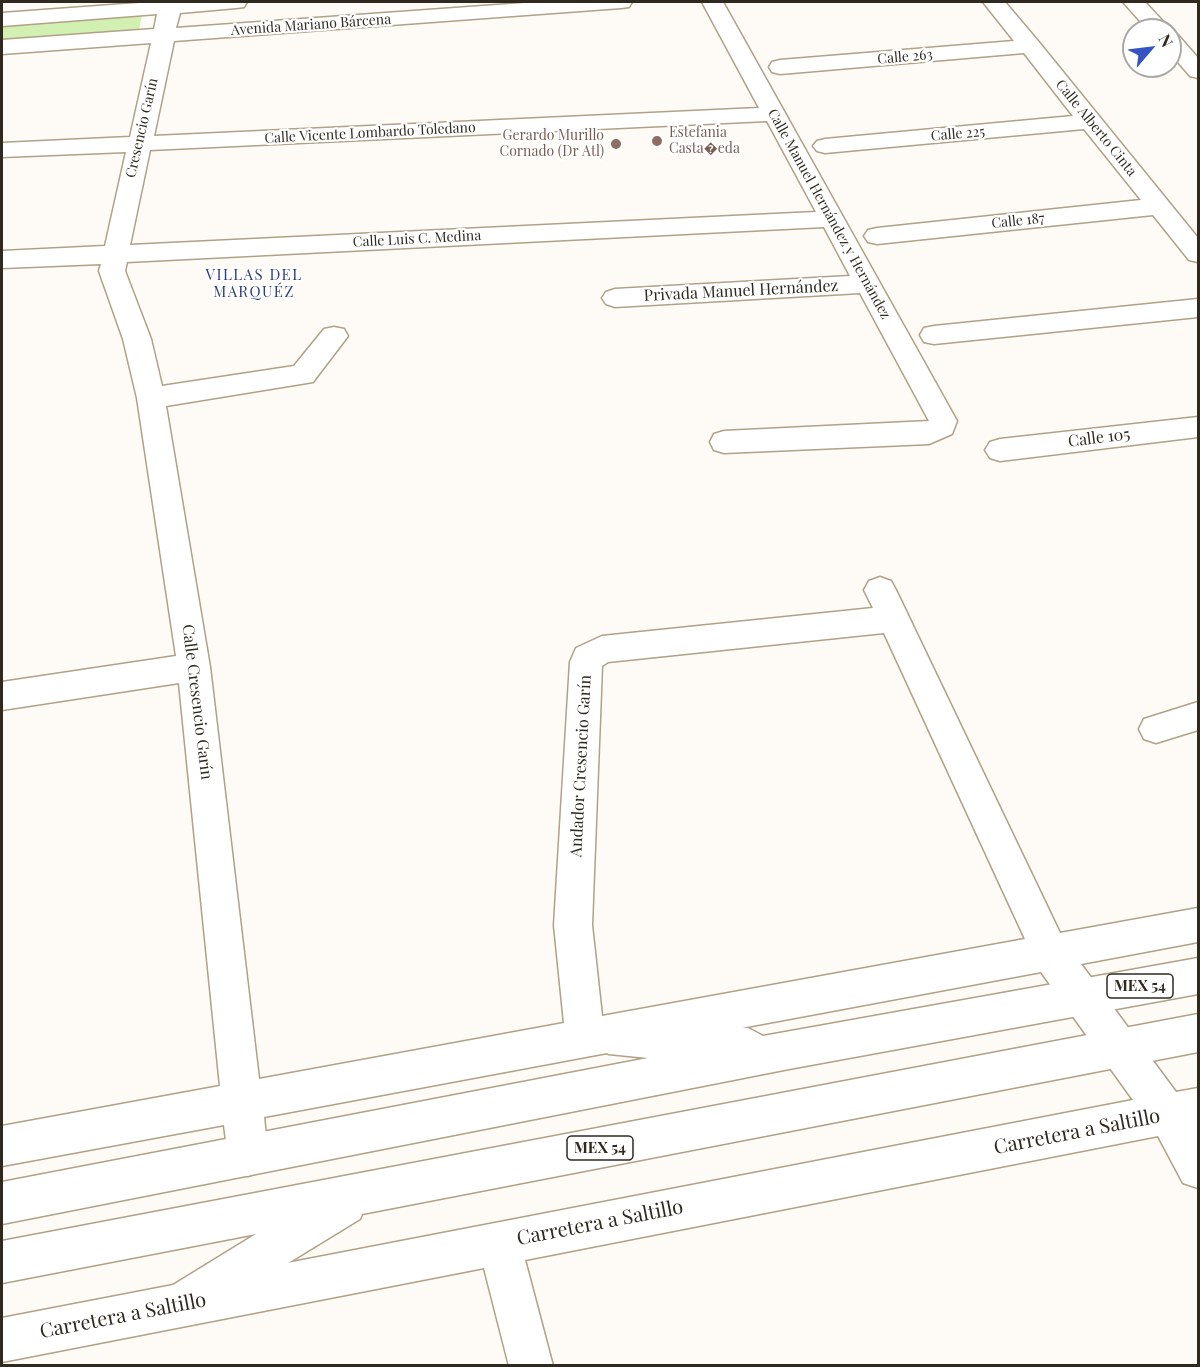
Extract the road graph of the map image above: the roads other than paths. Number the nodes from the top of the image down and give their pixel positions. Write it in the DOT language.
graph roads {
  1 [pos="236,2"];
  2 [pos="621,2"];
  3 [pos="713,2"];
  4 [pos="994,2"];
  5 [pos="1134,2"];
  6 [pos="170,4"];
  7 [pos="1149,18"];
  8 [pos="2,19"];
  9 [pos="163,37"];
  10 [pos="1030,46"];
  11 [pos="2,47"];
  12 [pos="1182,53"];
  13 [pos="780,68"];
  14 [pos="1198,71"];
  15 [pos="774,114"];
  16 [pos="1091,121"];
  17 [pos="139,143"];
  18 [pos="825,146"];
  19 [pos="2,150"];
  20 [pos="1160,206"];
  21 [pos="832,219"];
  22 [pos="877,236"];
  23 [pos="114,254"];
  24 [pos="1198,254"];
  25 [pos="2,260"];
  26 [pos="867,285"];
  27 [pos="615,298"];
  28 [pos="1198,308"];
  29 [pos="934,335"];
  30 [pos="334,336"];
  31 [pos="151,398"];
  32 [pos="1198,427"];
  33 [pos="724,442"];
  34 [pos="1000,450"];
  35 [pos="194,667"];
  36 [pos="2,696"];
  37 [pos="1198,716"];
  38 [pos="1156,729"];
  39 [pos="1198,925"];
  40 [pos="1050,953"];
  41 [pos="1198,976"];
  42 [pos="1081,996"];
  43 [pos="1198,1033"];
  44 [pos="597,1038"];
  45 [pos="1121,1048"];
  46 [pos="789,1050"];
  47 [pos="242,1104"];
  48 [pos="1183,1111"];
  49 [pos="2,1146"];
  50 [pos="248,1156"];
  51 [pos="1198,1168"];
  52 [pos="362,1193"];
  53 [pos="2,1203"];
  54 [pos="499,1242"];
  55 [pos="2,1262"];
  56 [pos="180,1305"];
  57 [pos="2,1340"];
  58 [pos="531,1365"];
  1 -- 6 [label="street, Avenida Mariano Bárcena"];
  2 -- 9 [label="street, Avenida Mariano Bárcena"];
  3 -- 15 [label="street, Calle Manuel Hernández y Hernández"];
  4 -- 10 [label="street, Calle Alberto Cinta"];
  5 -- 7 [label="street"];
  6 -- 8 [label="street, Avenida Mariano Bárcena"];
  6 -- 9 [label="street, Cresencio Garín"];
  9 -- 11 [label="street, Avenida Mariano Bárcena"];
  9 -- 17 [label="street, Cresencio Garín"];
  10 -- 13 [label="street, Calle 263"];
  10 -- 16 [label="street, Calle Alberto Cinta"];
  12 -- 14 [label="street"];
  15 -- 17 [label="street, Calle Vicente Lombardo Toledano"];
  15 -- 21 [label="street, Calle Manuel Hernández y Hernández"];
  16 -- 18 [label="street, Calle 225"];
  16 -- 20 [label="street, Calle Alberto Cinta"];
  17 -- 19 [label="street, Calle Vicente Lombardo Toledano"];
  17 -- 23 [label="street, Cresencio Garín"];
  20 -- 22 [label="street, Calle 187"];
  20 -- 24 [label="street, Calle Alberto Cinta"];
  21 -- 23 [label="street, Calle Luis C. Medina"];
  21 -- 26 [label="street, Calle Manuel Hernández y Hernández"];
  23 -- 25 [label="street, Calle Luis C. Medina"];
  23 -- 31 [label="street, Calle Cresencio Garín"];
  26 -- 27 [label="street, Privada Manuel Hernández"];
  26 -- 33 [label="street, Calle Manuel Hernández y Hernández"];
  28 -- 29 [label="street"];
  30 -- 31 [label="street"];
  31 -- 35 [label="street, Calle Cresencio Garín"];
  32 -- 34 [label="street, Calle 105"];
  35 -- 36 [label="street"];
  35 -- 47 [label="street, Calle Cresencio Garín"];
  37 -- 38 [label="street"];
  39 -- 40 [label="street"];
  40 -- 42 [label="street, Andador Cresencio Garín"];
  40 -- 44 [label="street"];
  40 -- 44 [label="street, Andador Cresencio Garín"];
  41 -- 42 [label="street, MEX 54"];
  42 -- 45 [label="street, Andador Cresencio Garín"];
  42 -- 46 [label="street, MEX 54"];
  43 -- 45 [label="street, MEX 54"];
  44 -- 46 [label="street"];
  44 -- 47 [label="street"];
  45 -- 48 [label="street, Andador Cresencio Garín"];
  45 -- 52 [label="street, MEX 54"];
  46 -- 50 [label="street, MEX 54"];
  47 -- 49 [label="street"];
  47 -- 50 [label="street, Calle Cresencio Garín"];
  48 -- 51 [label="street, Andador Cresencio Garín"];
  48 -- 54 [label="street, Carretera a Saltillo"];
  50 -- 53 [label="street, MEX 54"];
  52 -- 55 [label="street, MEX 54"];
  52 -- 56 [label="street"];
  54 -- 56 [label="street, Carretera a Saltillo"];
  54 -- 58 [label="street"];
  56 -- 57 [label="street, Carretera a Saltillo"];
}
